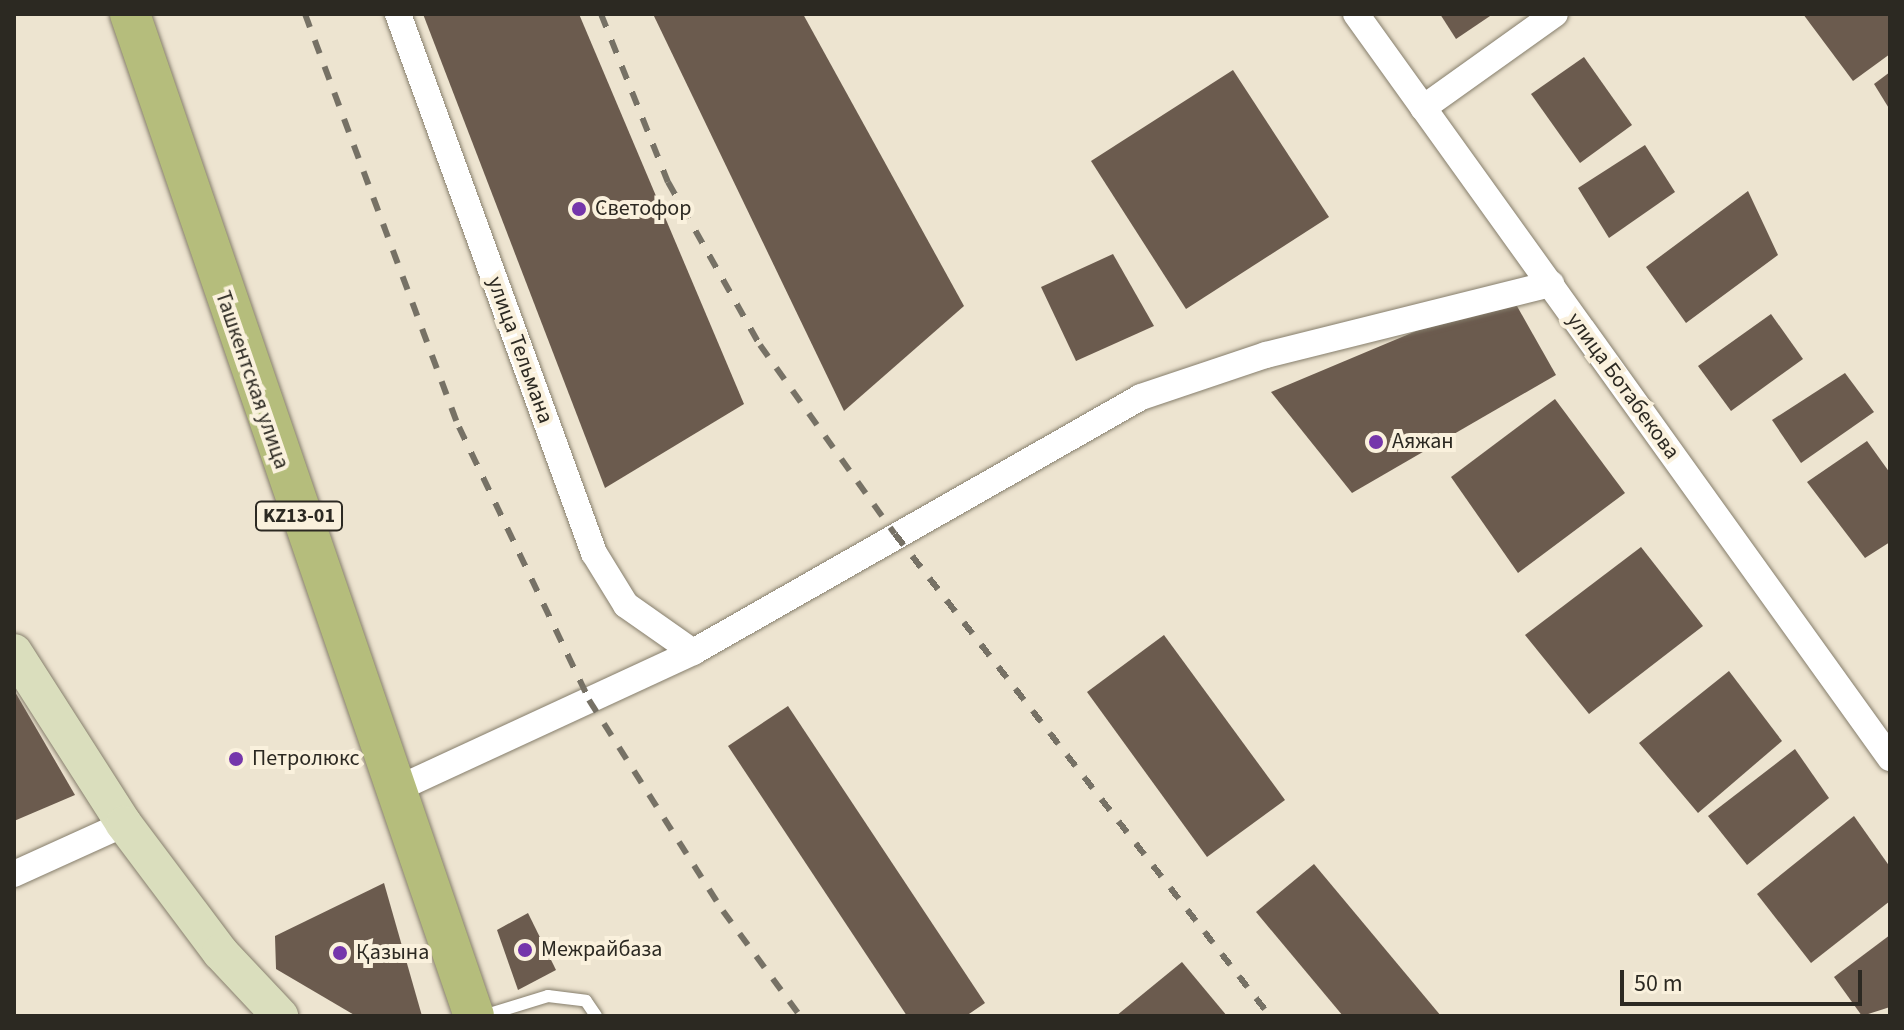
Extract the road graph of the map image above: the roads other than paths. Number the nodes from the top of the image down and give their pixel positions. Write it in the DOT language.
graph roads {
  1 [pos="130,14"];
  2 [pos="398,14"];
  3 [pos="1356,14"];
  4 [pos="1555,14"];
  5 [pos="1423,108"];
  6 [pos="1551,284"];
  7 [pos="14,652"];
  8 [pos="693,652"];
  9 [pos="1890,758"];
  10 [pos="397,789"];
  11 [pos="124,824"];
  12 [pos="14,874"];
  13 [pos="280,1016"];
  14 [pos="474,1016"];
  15 [pos="483,1016"];
  16 [pos="596,1016"];
  1 -- 10 [label="main road, Ташкентская улица / KZ13-01"];
  2 -- 8 [label="street, улица Тельмана"];
  3 -- 5 [label="street, улица Ботабекова"];
  4 -- 5 [label="street"];
  5 -- 6 [label="street, улица Ботабекова"];
  6 -- 8 [label="street"];
  6 -- 9 [label="street, улица Ботабекова"];
  7 -- 11 [label="main road"];
  8 -- 10 [label="street"];
  10 -- 14 [label="main road, Ташкентская улица / KZ13-01"];
  11 -- 12 [label="street"];
  11 -- 13 [label="main road"];
  15 -- 16 [label="lane"];
}
